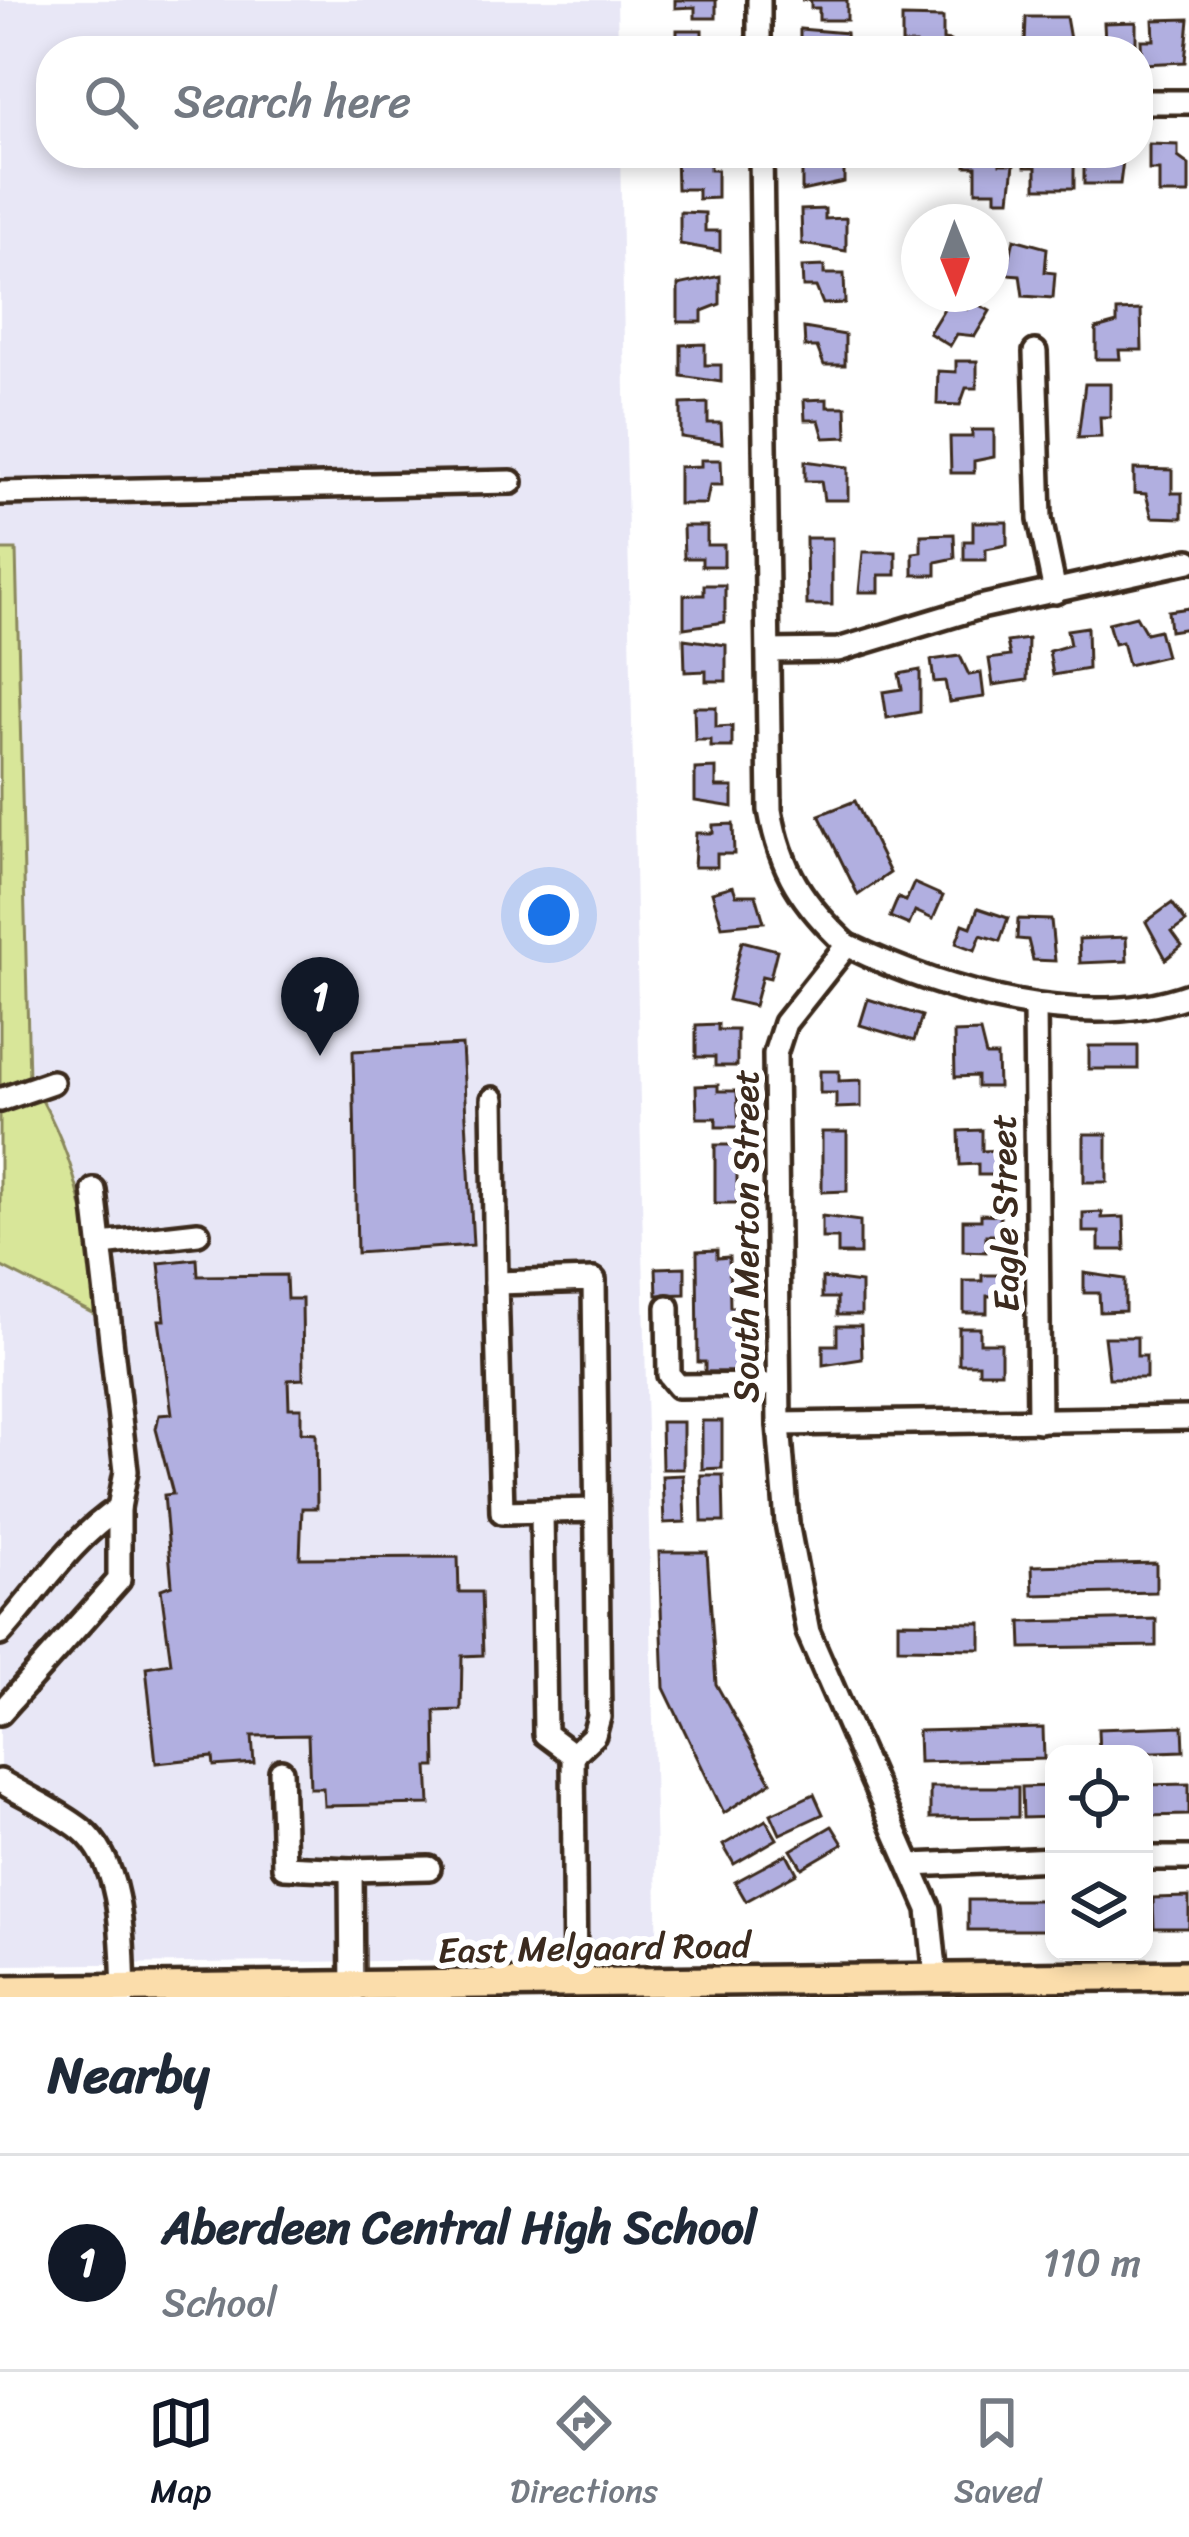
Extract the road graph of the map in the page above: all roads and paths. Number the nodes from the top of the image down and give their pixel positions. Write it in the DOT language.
graph roads {
  1 [pos="759,0"];
  2 [pos="759,36"];
  3 [pos="1153,102"];
  4 [pos="1189,102"];
  5 [pos="761,168"];
  6 [pos="1035,352"];
  7 [pos="511,482"];
  8 [pos="0,493"];
  9 [pos="1189,561"];
  10 [pos="1055,592"];
  11 [pos="768,650"];
  12 [pos="847,945"];
  13 [pos="1189,995"];
  14 [pos="1034,1006"];
  15 [pos="52,1082"];
  16 [pos="0,1100"];
  17 [pos="493,1100"];
  18 [pos="94,1190"];
  19 [pos="198,1233"];
  20 [pos="102,1244"];
  21 [pos="496,1282"];
  22 [pos="668,1306"];
  23 [pos="778,1385"];
  24 [pos="1189,1418"];
  25 [pos="1040,1420"];
  26 [pos="779,1424"];
  27 [pos="119,1508"];
  28 [pos="596,1510"];
  29 [pos="542,1511"];
  30 [pos="0,1634"];
  31 [pos="0,1713"];
  32 [pos="573,1755"];
  33 [pos="281,1771"];
  34 [pos="0,1781"];
  35 [pos="1153,1858"];
  36 [pos="1189,1858"];
  37 [pos="1045,1859"];
  38 [pos="911,1865"];
  39 [pos="429,1868"];
  40 [pos="351,1870"];
  41 [pos="1189,1975"];
  42 [pos="936,1978"];
  43 [pos="574,1983"];
  44 [pos="0,1990"];
  45 [pos="352,1992"];
  46 [pos="124,1993"];
  1 -- 2 [label="street"];
  3 -- 4 [label="street"];
  5 -- 11 [label="street"];
  6 -- 10 [label="street"];
  7 -- 8 [label="street"];
  9 -- 10 [label="street"];
  10 -- 11 [label="street"];
  11 -- 12 [label="street"];
  12 -- 14 [label="street"];
  12 -- 23 [label="street, South Merton Street"];
  13 -- 14 [label="street"];
  14 -- 25 [label="street, Eagle Street"];
  15 -- 16 [label="street"];
  17 -- 21 [label="street"];
  18 -- 20 [label="street"];
  19 -- 20 [label="street"];
  20 -- 27 [label="street"];
  21 -- 28 [label="street"];
  21 -- 29 [label="street"];
  22 -- 23 [label="street"];
  23 -- 26 [label="street, South Merton Street"];
  24 -- 25 [label="street"];
  25 -- 26 [label="street"];
  26 -- 38 [label="street, South Merton Street"];
  27 -- 30 [label="street"];
  27 -- 31 [label="street"];
  28 -- 29 [label="street"];
  28 -- 32 [label="street"];
  29 -- 32 [label="street"];
  32 -- 43 [label="street"];
  33 -- 40 [label="street"];
  34 -- 46 [label="street"];
  35 -- 36 [label="street"];
  37 -- 38 [label="street"];
  38 -- 42 [label="street, South Merton Street"];
  39 -- 40 [label="street"];
  40 -- 45 [label="street"];
  41 -- 42 [label="main road, East Melgaard Road"];
  42 -- 43 [label="main road, East Melgaard Road"];
  43 -- 45 [label="main road, East Melgaard Road"];
  44 -- 46 [label="main road, East Melgaard Road"];
  45 -- 46 [label="main road, East Melgaard Road"];
}
